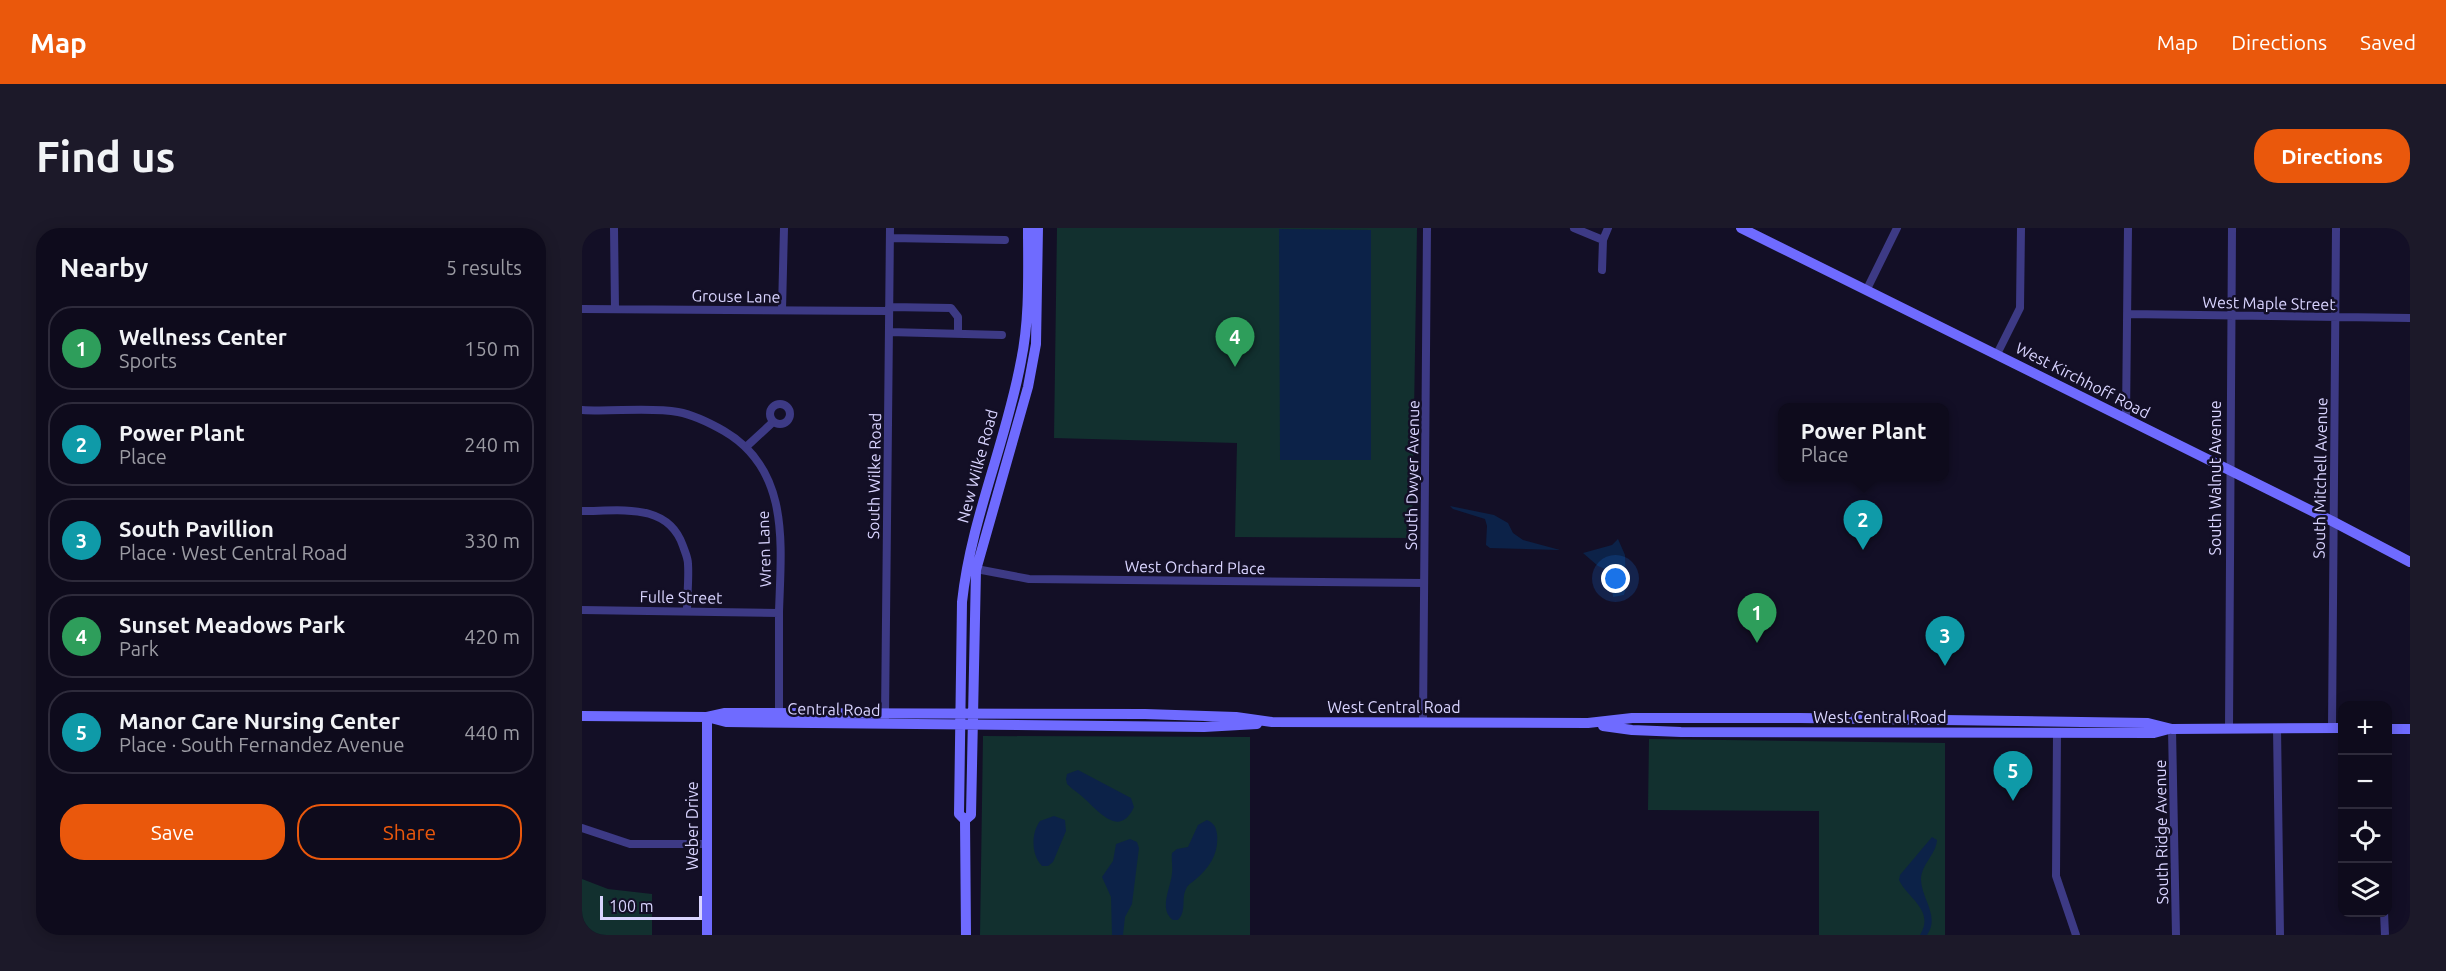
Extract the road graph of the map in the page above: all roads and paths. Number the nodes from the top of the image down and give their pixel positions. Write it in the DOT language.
graph roads {
  1 [pos="614,228"];
  2 [pos="784,228"];
  3 [pos="890,228"];
  4 [pos="1028,228"];
  5 [pos="1038,228"];
  6 [pos="1427,228"];
  7 [pos="1574,228"];
  8 [pos="1608,228"];
  9 [pos="1741,228"];
  10 [pos="1897,228"];
  11 [pos="2021,228"];
  12 [pos="2128,228"];
  13 [pos="2232,228"];
  14 [pos="2336,228"];
  15 [pos="890,238"];
  16 [pos="1005,240"];
  17 [pos="1603,240"];
  18 [pos="1602,270"];
  19 [pos="1867,289"];
  20 [pos="582,309"];
  21 [pos="615,309"];
  22 [pos="889,309"];
  23 [pos="782,310"];
  24 [pos="2128,314"];
  25 [pos="2230,315"];
  26 [pos="2335,317"];
  27 [pos="2410,318"];
  28 [pos="889,332"];
  29 [pos="958,334"];
  30 [pos="1002,335"];
  31 [pos="1997,354"];
  32 [pos="582,410"];
  33 [pos="2126,418"];
  34 [pos="774,422"];
  35 [pos="746,447"];
  36 [pos="2228,471"];
  37 [pos="582,510"];
  38 [pos="2332,521"];
  39 [pos="2410,562"];
  40 [pos="972,568"];
  41 [pos="1424,583"];
  42 [pos="582,610"];
  43 [pos="687,611"];
  44 [pos="779,613"];
  45 [pos="885,712"];
  46 [pos="961,713"];
  47 [pos="972,713"];
  48 [pos="582,716"];
  49 [pos="707,717"];
  50 [pos="779,718"];
  51 [pos="1272,722"];
  52 [pos="1423,722"];
  53 [pos="1588,723"];
  54 [pos="885,725"];
  55 [pos="967,726"];
  56 [pos="2229,728"];
  57 [pos="2277,728"];
  58 [pos="2337,728"];
  59 [pos="2172,729"];
  60 [pos="2392,729"];
  61 [pos="2410,729"];
  62 [pos="2057,733"];
  63 [pos="582,828"];
  64 [pos="707,844"];
  65 [pos="2384,917"];
  66 [pos="707,935"];
  67 [pos="966,935"];
  68 [pos="2076,935"];
  69 [pos="2176,935"];
  70 [pos="2280,935"];
  71 [pos="2385,935"];
  1 -- 21 [label="street"];
  2 -- 23 [label="street"];
  3 -- 15 [label="street, South Wilke Road"];
  4 -- 40 [label="main road, New Wilke Road"];
  5 -- 40 [label="main road, New Wilke Road"];
  6 -- 41 [label="street, South Dwyer Avenue"];
  7 -- 17 [label="street"];
  8 -- 17 [label="street"];
  9 -- 19 [label="main road, West Kirchhoff Road"];
  10 -- 19 [label="street"];
  11 -- 31 [label="street"];
  12 -- 24 [label="street"];
  13 -- 25 [label="street, South Walnut Avenue"];
  14 -- 26 [label="street, South Mitchell Avenue"];
  15 -- 16 [label="street"];
  15 -- 22 [label="street, South Wilke Road"];
  17 -- 18 [label="street"];
  19 -- 31 [label="main road, West Kirchhoff Road"];
  20 -- 21 [label="street, Grouse Lane"];
  21 -- 23 [label="street, Grouse Lane"];
  22 -- 23 [label="street, Grouse Lane"];
  22 -- 28 [label="street, South Wilke Road"];
  22 -- 29 [label="street, Grouse Lane"];
  24 -- 25 [label="street, West Maple Street"];
  24 -- 33 [label="street"];
  25 -- 26 [label="street, West Maple Street"];
  25 -- 36 [label="street, South Walnut Avenue"];
  26 -- 27 [label="street, West Maple Street"];
  26 -- 38 [label="street, South Mitchell Avenue"];
  28 -- 29 [label="street"];
  28 -- 45 [label="street, South Wilke Road"];
  29 -- 30 [label="street"];
  31 -- 33 [label="main road, West Kirchhoff Road"];
  32 -- 35 [label="street, Wren Lane"];
  33 -- 36 [label="main road, West Kirchhoff Road"];
  34 -- 35 [label="street"];
  35 -- 44 [label="street, Wren Lane"];
  36 -- 38 [label="main road, West Kirchhoff Road"];
  36 -- 56 [label="street, South Walnut Avenue"];
  37 -- 43 [label="street"];
  38 -- 39 [label="main road, West Kirchhoff Road"];
  38 -- 58 [label="street, South Mitchell Avenue"];
  40 -- 41 [label="street, West Orchard Place"];
  40 -- 46 [label="main road, New Wilke Road"];
  40 -- 47 [label="main road, New Wilke Road"];
  41 -- 52 [label="street, South Dwyer Avenue"];
  42 -- 43 [label="street, Fulle Street"];
  43 -- 44 [label="street, Fulle Street"];
  44 -- 50 [label="street, Wren Lane"];
  45 -- 46 [label="main road, Central Road"];
  45 -- 50 [label="main road, Central Road"];
  45 -- 54 [label="street, South Wilke Road"];
  46 -- 47 [label="main road, West Central Road"];
  46 -- 55 [label="main road, New Wilke Road"];
  47 -- 51 [label="main road, West Central Road"];
  47 -- 55 [label="main road, New Wilke Road"];
  48 -- 49 [label="main road, Central Road"];
  49 -- 50 [label="main road, Central Road"];
  49 -- 64 [label="main road, Weber Drive"];
  50 -- 54 [label="main road, Central Road"];
  51 -- 52 [label="main road, West Central Road"];
  51 -- 55 [label="main road, West Central Road"];
  52 -- 53 [label="main road, West Central Road"];
  53 -- 59 [label="main road, West Central Road"];
  53 -- 62 [label="main road, West Central Road"];
  54 -- 55 [label="main road, Central Road"];
  55 -- 67 [label="main road"];
  56 -- 57 [label="main road, West Central Road"];
  56 -- 59 [label="main road, West Central Road"];
  57 -- 58 [label="main road, West Central Road"];
  57 -- 70 [label="street"];
  59 -- 62 [label="main road, West Central Road"];
  59 -- 69 [label="street, South Ridge Avenue"];
  60 -- 61 [label="main road"];
  62 -- 68 [label="street"];
  63 -- 64 [label="street"];
  64 -- 66 [label="main road, Weber Drive"];
  65 -- 71 [label="street"];
}
